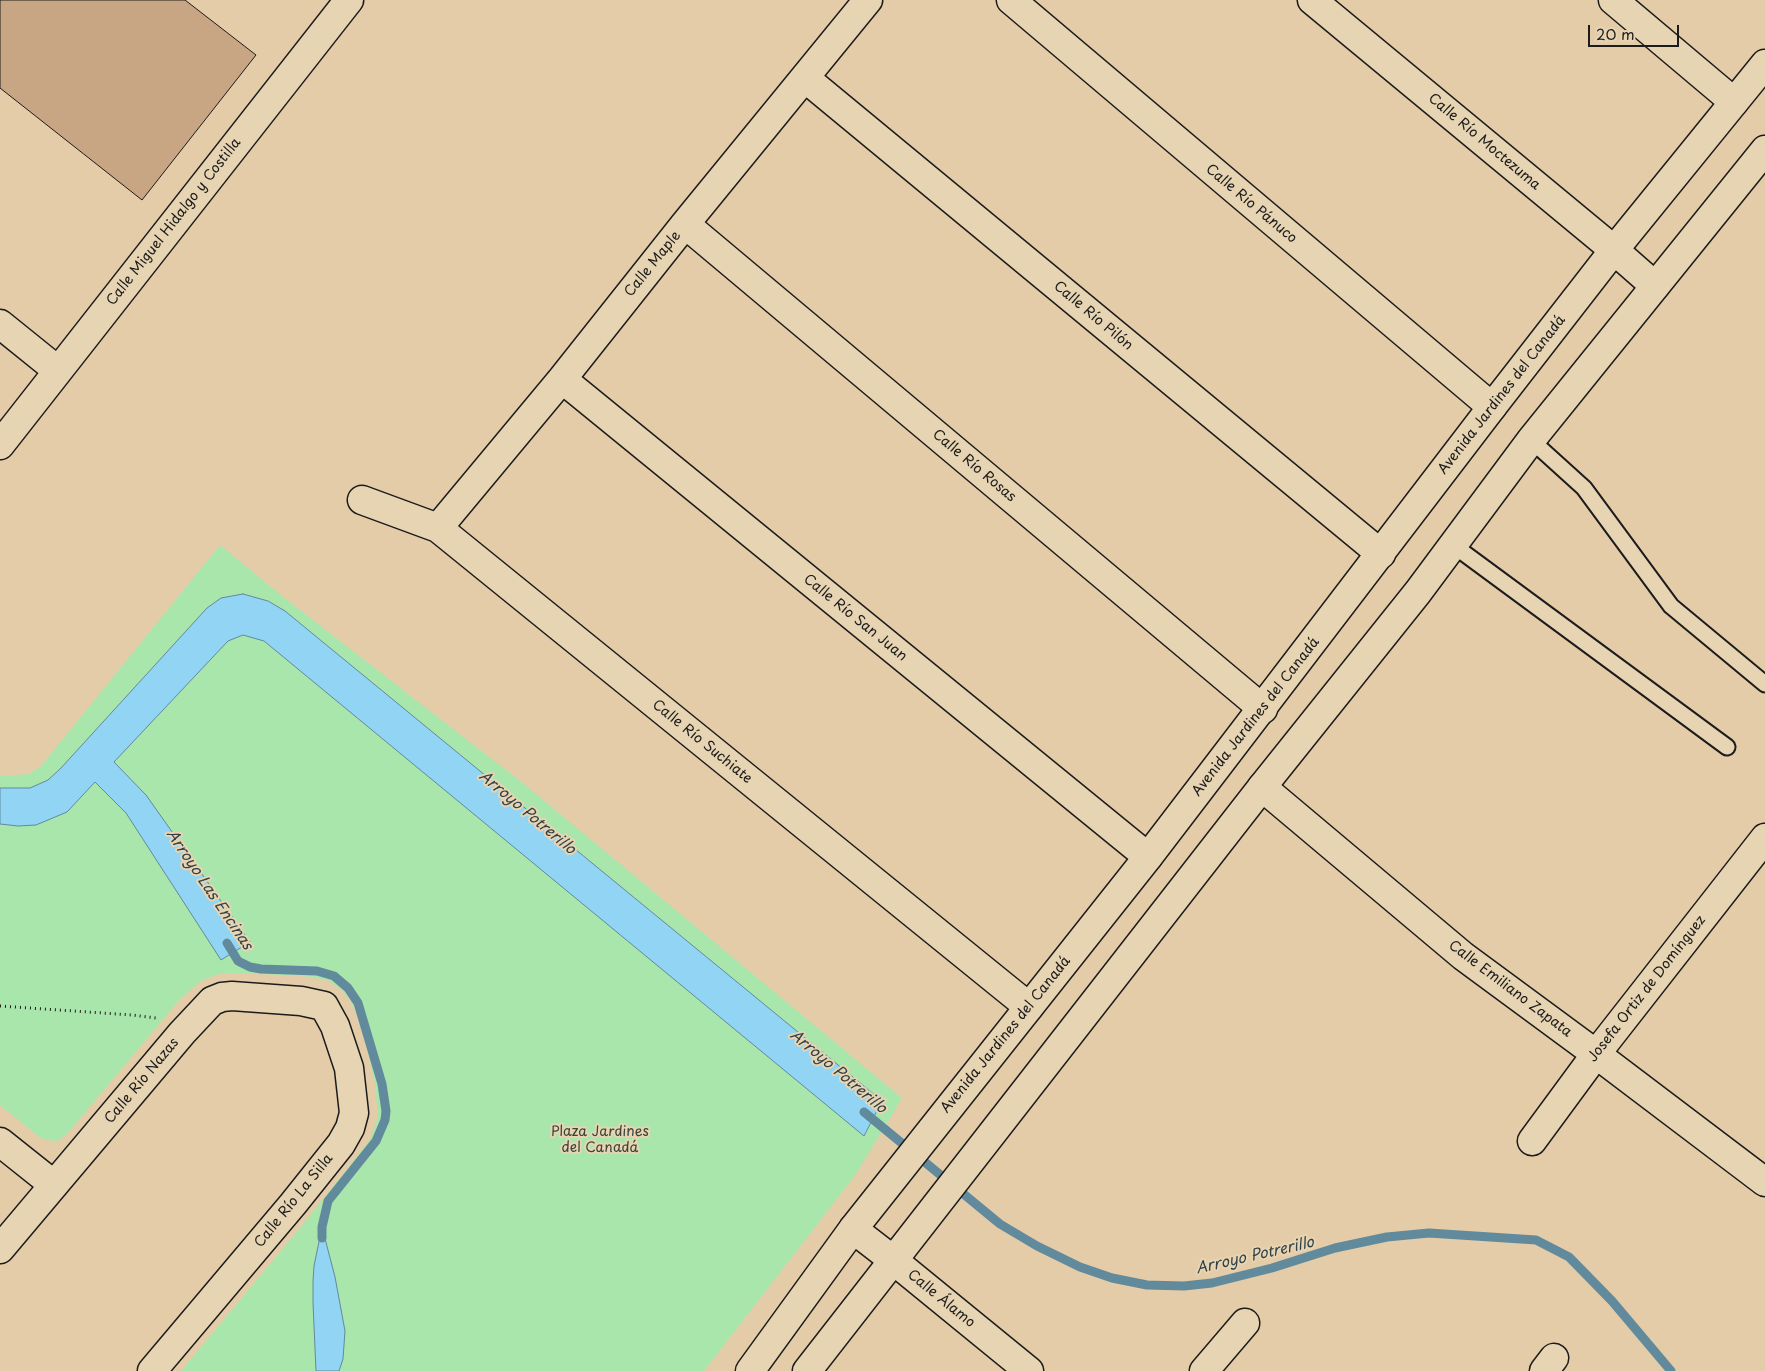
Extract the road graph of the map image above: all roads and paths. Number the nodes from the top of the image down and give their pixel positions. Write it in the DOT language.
graph roads {
  1 [pos="348,0"];
  2 [pos="868,0"];
  3 [pos="1011,0"];
  4 [pos="1312,0"];
  5 [pos="1613,0"];
  6 [pos="1765,64"];
  7 [pos="805,78"];
  8 [pos="1734,102"];
  9 [pos="1765,150"];
  10 [pos="686,224"];
  11 [pos="1614,250"];
  12 [pos="1655,286"];
  13 [pos="0,324"];
  14 [pos="57,370"];
  15 [pos="562,379"];
  16 [pos="1492,407"];
  17 [pos="1531,440"];
  18 [pos="0,445"];
  19 [pos="362,500"];
  20 [pos="438,528"];
  21 [pos="1453,545"];
  22 [pos="1381,554"];
  23 [pos="1765,684"];
  24 [pos="1263,709"];
  25 [pos="1727,747"];
  26 [pos="1262,787"];
  27 [pos="1765,838"];
  28 [pos="1148,857"];
  29 [pos="0,1006"];
  30 [pos="324,1006"];
  31 [pos="1029,1007"];
  32 [pos="164,1019"];
  33 [pos="1596,1054"];
  34 [pos="1532,1141"];
  35 [pos="0,1142"];
  36 [pos="1765,1182"];
  37 [pos="54,1184"];
  38 [pos="853,1229"];
  39 [pos="0,1249"];
  40 [pos="893,1260"];
  41 [pos="1245,1323"];
  42 [pos="152,1371"];
  43 [pos="750,1371"];
  44 [pos="807,1371"];
  45 [pos="1028,1371"];
  46 [pos="1204,1371"];
  1 -- 14 [label="street, Calle Miguel Hidalgo y Costilla"];
  2 -- 7 [label="street, Calle Maple"];
  3 -- 16 [label="street, Calle Río Pánuco"];
  4 -- 11 [label="street, Calle Río Moctezuma"];
  5 -- 8 [label="street"];
  6 -- 8 [label="street, Avenida Jardines del Canadá"];
  7 -- 10 [label="street, Calle Maple"];
  7 -- 22 [label="street, Calle Río Pilón"];
  8 -- 11 [label="street, Avenida Jardines del Canadá"];
  9 -- 12 [label="street"];
  10 -- 15 [label="street, Calle Maple"];
  10 -- 24 [label="street, Calle Río Rosas"];
  11 -- 12 [label="street, Calle Río Moctezuma"];
  11 -- 16 [label="street, Avenida Jardines del Canadá"];
  12 -- 17 [label="street"];
  13 -- 14 [label="street"];
  14 -- 18 [label="street, Calle Miguel Hidalgo y Costilla"];
  15 -- 20 [label="street, Calle Maple"];
  15 -- 28 [label="street, Calle Río San Juan"];
  16 -- 22 [label="street, Avenida Jardines del Canadá"];
  17 -- 21 [label="street"];
  17 -- 23 [label="lane"];
  19 -- 20 [label="street, Calle Río Suchiate"];
  20 -- 31 [label="street, Calle Río Suchiate"];
  21 -- 25 [label="lane"];
  21 -- 26 [label="street"];
  22 -- 24 [label="street, Avenida Jardines del Canadá"];
  24 -- 28 [label="street, Avenida Jardines del Canadá"];
  26 -- 33 [label="street, Calle Emiliano Zapata"];
  26 -- 40 [label="street"];
  27 -- 33 [label="street, Josefa Ortiz de Domínguez"];
  28 -- 31 [label="street, Avenida Jardines del Canadá"];
  29 -- 32 [label="path"];
  30 -- 37 [label="street, Calle Río Nazas"];
  30 -- 42 [label="street, Calle Río La Silla"];
  31 -- 38 [label="street, Avenida Jardines del Canadá"];
  33 -- 34 [label="street, Josefa Ortiz de Domínguez"];
  33 -- 36 [label="street, Calle Emiliano Zapata"];
  35 -- 37 [label="street"];
  37 -- 39 [label="street, Calle Río Nazas"];
  38 -- 40 [label="street, Calle Álamo"];
  38 -- 43 [label="street, Avenida Jardines del Canadá"];
  40 -- 44 [label="street"];
  40 -- 45 [label="street, Calle Álamo"];
  41 -- 46 [label="street"];
}
